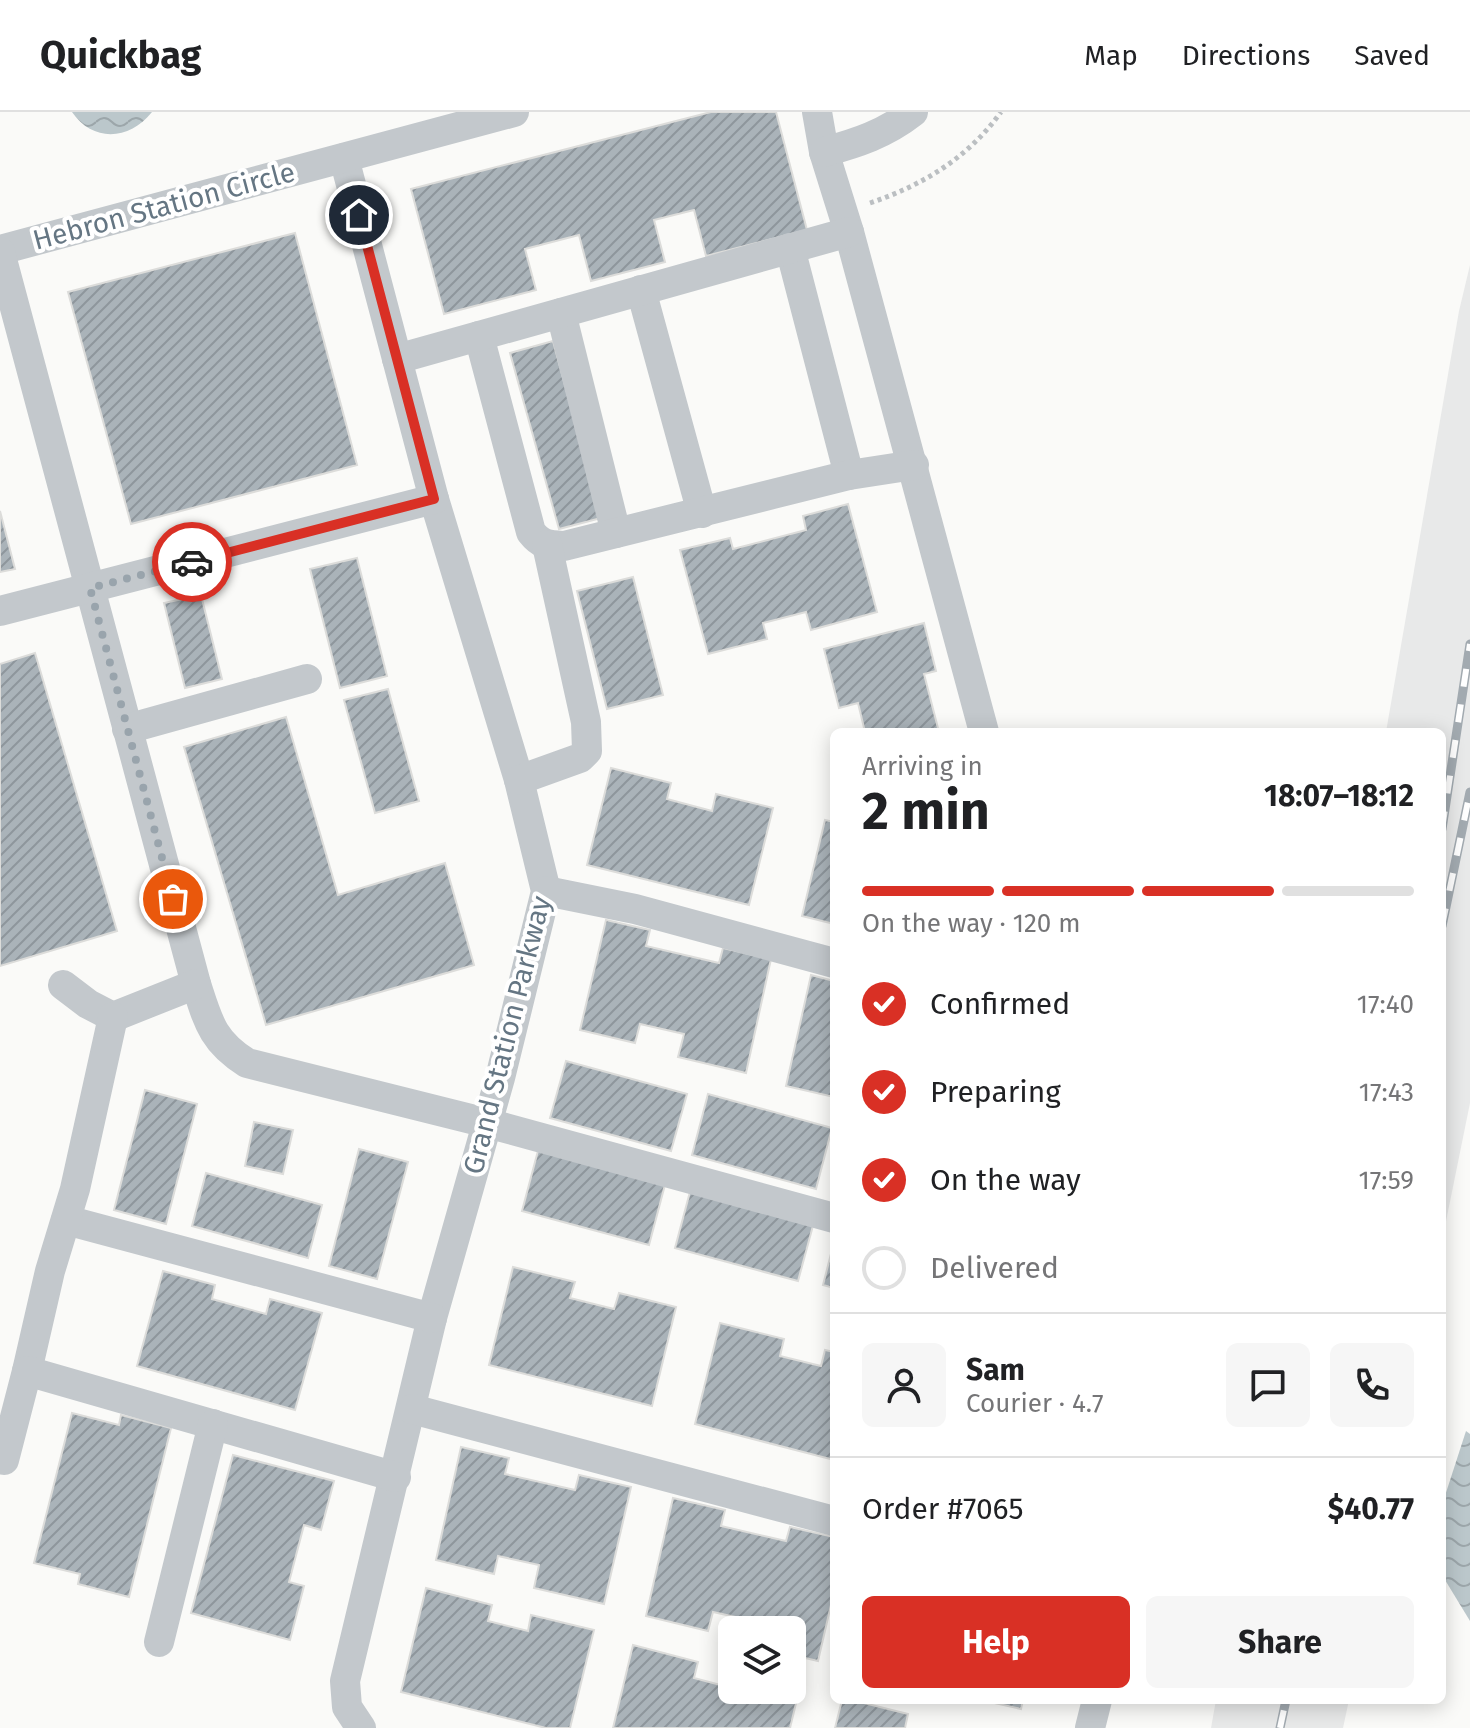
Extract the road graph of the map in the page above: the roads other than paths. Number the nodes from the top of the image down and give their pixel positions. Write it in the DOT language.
graph roads {
  1 [pos="514,112"];
  2 [pos="817,112"];
  3 [pos="913,112"];
  4 [pos="824,152"];
  5 [pos="344,158"];
  6 [pos="846,222"];
  7 [pos="790,248"];
  8 [pos="0,251"];
  9 [pos="641,290"];
  10 [pos="561,313"];
  11 [pos="479,336"];
  12 [pos="397,359"];
  13 [pos="914,465"];
  14 [pos="849,475"];
  15 [pos="434,499"];
  16 [pos="702,513"];
  17 [pos="616,533"];
  18 [pos="547,545"];
  19 [pos="90,588"];
  20 [pos="0,611"];
  21 [pos="307,679"];
  22 [pos="983,728"];
  23 [pos="127,729"];
  24 [pos="519,780"];
  25 [pos="546,891"];
  26 [pos="830,962"];
  27 [pos="196,984"];
  28 [pos="63,985"];
  29 [pos="113,1017"];
  30 [pos="487,1123"];
  31 [pos="830,1217"];
  32 [pos="66,1220"];
  33 [pos="432,1318"];
  34 [pos="27,1371"];
  35 [pos="412,1409"];
  36 [pos="213,1424"];
  37 [pos="1,1464"];
  38 [pos="396,1477"];
  39 [pos="830,1520"];
  40 [pos="159,1642"];
  41 [pos="1096,1704"];
  42 [pos="361,1728"];
  43 [pos="1090,1728"];
  1 -- 5 [label="street, Hebron Station Circle"];
  2 -- 4 [label="street"];
  3 -- 4 [label="street"];
  4 -- 6 [label="street"];
  5 -- 8 [label="street, Hebron Station Circle"];
  5 -- 12 [label="street, Grand Station Parkway"];
  6 -- 7 [label="street"];
  6 -- 13 [label="street"];
  7 -- 9 [label="street"];
  7 -- 14 [label="street"];
  8 -- 19 [label="street"];
  9 -- 10 [label="street"];
  9 -- 16 [label="street"];
  10 -- 11 [label="street"];
  10 -- 17 [label="street"];
  11 -- 12 [label="street"];
  11 -- 18 [label="street"];
  12 -- 15 [label="street, Grand Station Parkway"];
  13 -- 14 [label="street"];
  13 -- 22 [label="street"];
  14 -- 16 [label="street"];
  15 -- 19 [label="street"];
  15 -- 24 [label="street, Grand Station Parkway"];
  16 -- 17 [label="street"];
  17 -- 18 [label="street"];
  18 -- 24 [label="street"];
  19 -- 20 [label="street"];
  19 -- 23 [label="street"];
  21 -- 23 [label="street"];
  23 -- 27 [label="street"];
  24 -- 25 [label="street, Grand Station Parkway"];
  25 -- 26 [label="street"];
  25 -- 30 [label="street, Grand Station Parkway"];
  27 -- 29 [label="street"];
  27 -- 30 [label="street"];
  28 -- 29 [label="street"];
  29 -- 32 [label="street"];
  30 -- 31 [label="street"];
  30 -- 33 [label="street, Grand Station Parkway"];
  32 -- 33 [label="street"];
  32 -- 34 [label="street"];
  33 -- 35 [label="street, Grand Station Parkway"];
  34 -- 36 [label="street"];
  34 -- 37 [label="street"];
  35 -- 38 [label="street, Grand Station Parkway"];
  35 -- 39 [label="street"];
  36 -- 38 [label="street"];
  36 -- 40 [label="street"];
  38 -- 42 [label="street, Grand Station Parkway"];
  41 -- 43 [label="street"];
}
